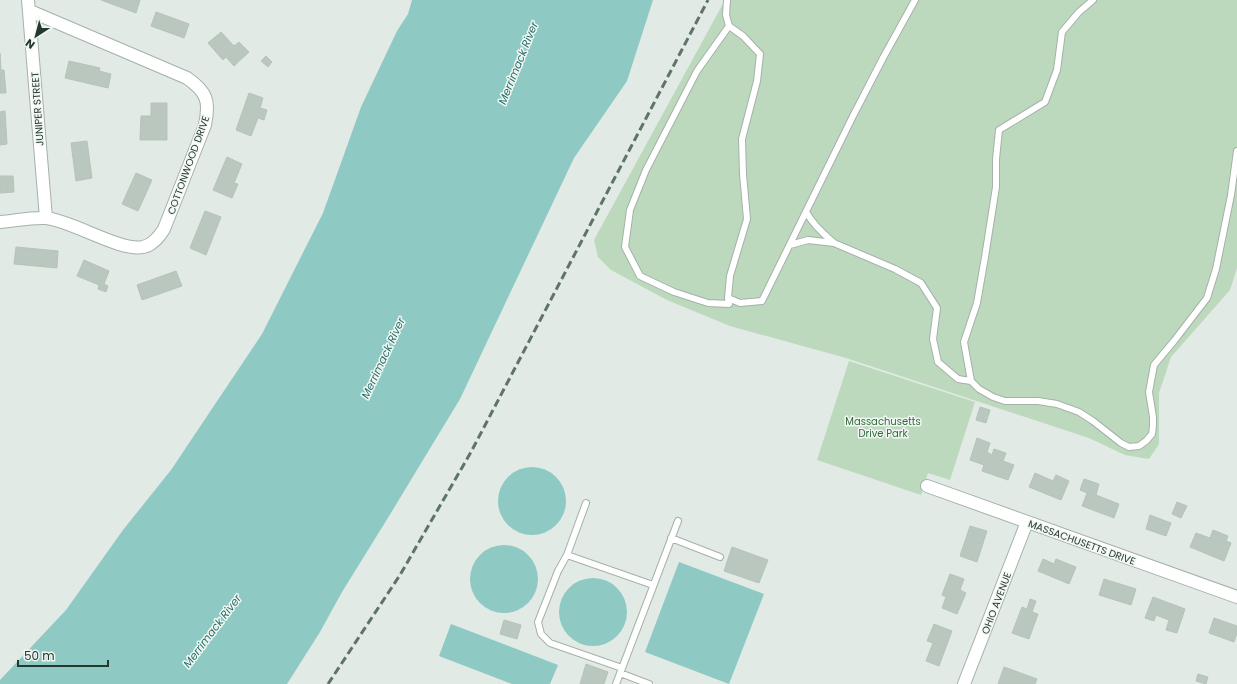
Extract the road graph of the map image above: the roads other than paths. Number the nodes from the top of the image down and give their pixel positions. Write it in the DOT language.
graph roads {
  1 [pos="727,0"];
  2 [pos="915,0"];
  3 [pos="1093,0"];
  4 [pos="29,6"];
  5 [pos="729,26"];
  6 [pos="1237,151"];
  7 [pos="806,212"];
  8 [pos="46,218"];
  9 [pos="0,222"];
  10 [pos="834,244"];
  11 [pos="790,245"];
  12 [pos="728,298"];
  13 [pos="971,381"];
  14 [pos="927,486"];
  15 [pos="586,503"];
  16 [pos="678,521"];
  17 [pos="1027,522"];
  18 [pos="671,538"];
  19 [pos="567,555"];
  20 [pos="720,557"];
  21 [pos="653,586"];
  22 [pos="1237,597"];
  23 [pos="621,671"];
  24 [pos="616,684"];
  25 [pos="649,684"];
  26 [pos="964,684"];
  1 -- 5 [label="lane"];
  2 -- 7 [label="lane"];
  3 -- 13 [label="lane"];
  4 -- 8 [label="street, JUNIPER STREET"];
  4 -- 8 [label="street, COTTONWOOD DRIVE"];
  5 -- 12 [label="lane"];
  5 -- 12 [label="lane"];
  6 -- 13 [label="lane"];
  7 -- 10 [label="lane"];
  7 -- 11 [label="lane"];
  8 -- 9 [label="street, COTTONWOOD DRIVE"];
  10 -- 11 [label="lane"];
  10 -- 13 [label="lane"];
  11 -- 12 [label="lane"];
  14 -- 17 [label="street, MASSACHUSETTS DRIVE"];
  15 -- 19 [label="lane"];
  16 -- 18 [label="lane"];
  17 -- 22 [label="street, MASSACHUSETTS DRIVE"];
  17 -- 26 [label="street, OHIO AVENUE"];
  18 -- 20 [label="lane"];
  18 -- 21 [label="lane"];
  19 -- 21 [label="lane"];
  19 -- 23 [label="lane"];
  21 -- 23 [label="lane"];
  23 -- 24 [label="lane"];
  23 -- 25 [label="lane"];
}
